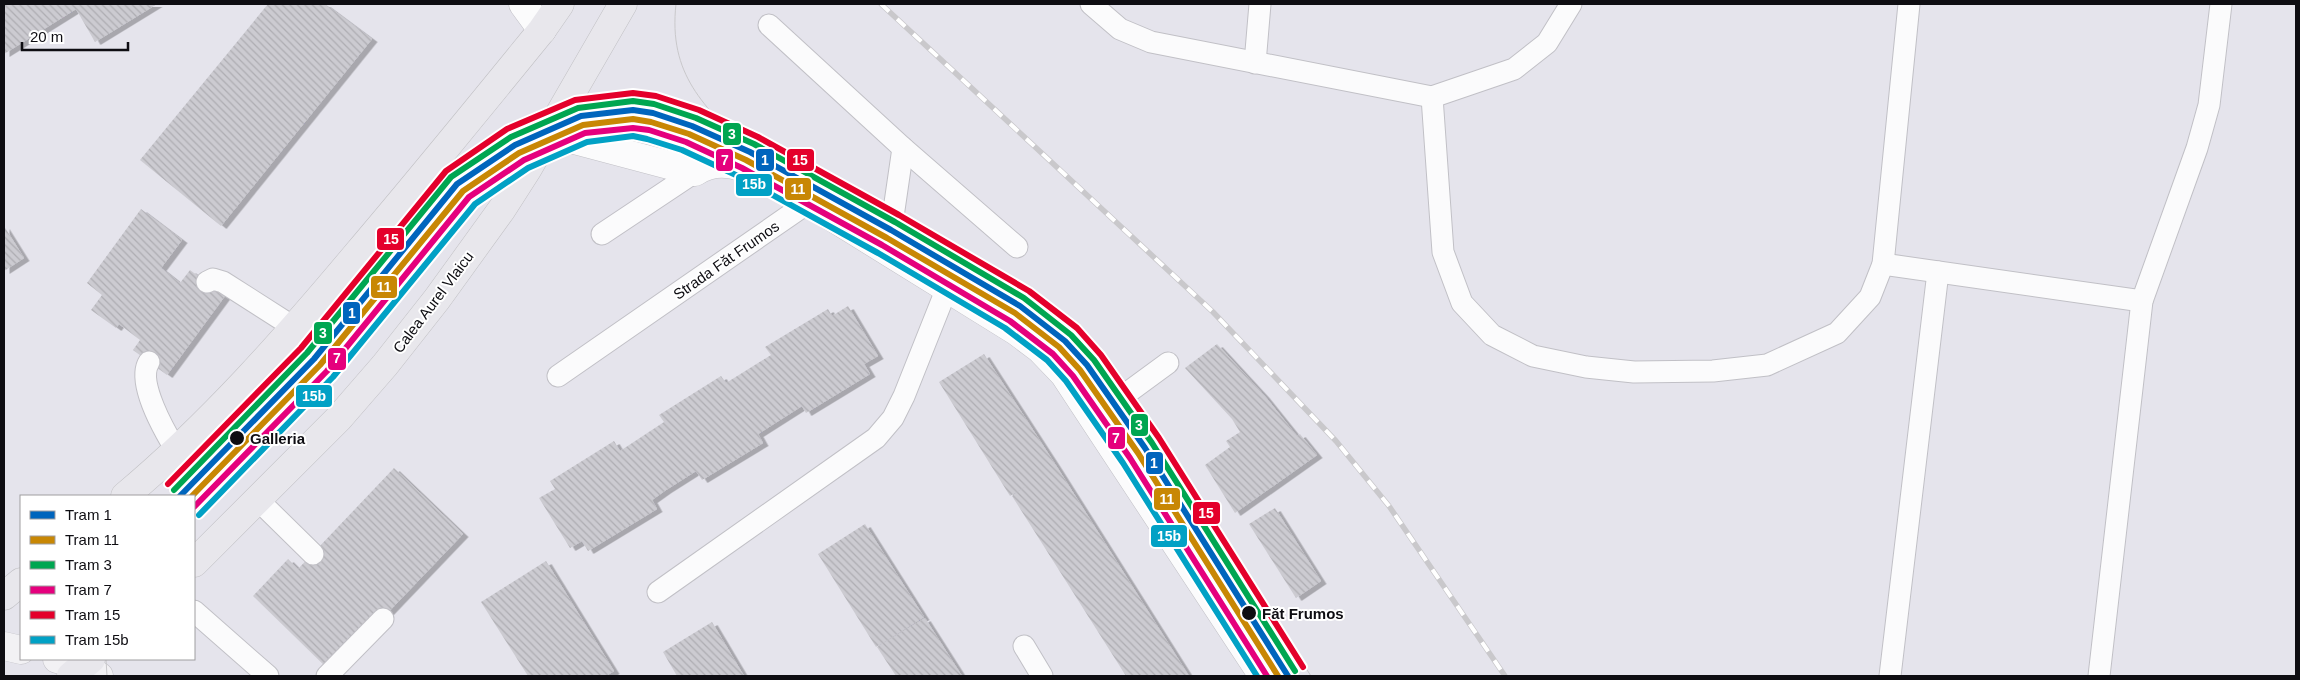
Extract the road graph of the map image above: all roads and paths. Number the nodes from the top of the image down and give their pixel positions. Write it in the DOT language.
graph roads {
  1 [pos="523,4"];
  2 [pos="560,4"];
  3 [pos="623,4"];
  4 [pos="1091,4"];
  5 [pos="1260,4"];
  6 [pos="1571,4"];
  7 [pos="1909,4"];
  8 [pos="2221,4"];
  9 [pos="769,25"];
  10 [pos="542,30"];
  11 [pos="1255,63"];
  12 [pos="1432,97"];
  13 [pos="548,133"];
  14 [pos="903,148"];
  15 [pos="695,172"];
  16 [pos="809,202"];
  17 [pos="602,234"];
  18 [pos="1017,247"];
  19 [pos="888,251"];
  20 [pos="1883,264"];
  21 [pos="1938,272"];
  22 [pos="207,282"];
  23 [pos="947,288"];
  24 [pos="2142,301"];
  25 [pos="295,328"];
  26 [pos="149,362"];
  27 [pos="1168,363"];
  28 [pos="558,376"];
  29 [pos="1093,418"];
  30 [pos="176,450"];
  31 [pos="126,495"];
  32 [pos="258,500"];
  33 [pos="313,554"];
  34 [pos="195,562"];
  35 [pos="20,583"];
  36 [pos="658,592"];
  37 [pos="4,596"];
  38 [pos="195,612"];
  39 [pos="383,619"];
  40 [pos="4,646"];
  41 [pos="1024,646"];
  42 [pos="20,650"];
  43 [pos="60,660"];
  44 [pos="86,669"];
  45 [pos="268,676"];
  46 [pos="327,676"];
  47 [pos="1042,676"];
  48 [pos="1263,676"];
  49 [pos="1890,676"];
  50 [pos="2099,676"];
  1 -- 10 [label="street"];
  2 -- 10 [label="main road"];
  3 -- 13 [label="main road, Calea Aurel Vlaicu"];
  4 -- 11 [label="lane"];
  5 -- 11 [label="lane"];
  6 -- 12 [label="lane"];
  7 -- 20 [label="lane"];
  8 -- 24 [label="lane"];
  9 -- 14 [label="lane"];
  10 -- 25 [label="main road"];
  11 -- 12 [label="lane"];
  12 -- 20 [label="lane"];
  13 -- 15 [label="street"];
  13 -- 32 [label="main road, Calea Aurel Vlaicu"];
  14 -- 18 [label="lane"];
  14 -- 19 [label="lane"];
  15 -- 16 [label="street"];
  15 -- 17 [label="lane"];
  16 -- 19 [label="street"];
  16 -- 28 [label="lane, Strada Făt Frumos"];
  19 -- 23 [label="street"];
  20 -- 21 [label="lane"];
  21 -- 24 [label="lane"];
  21 -- 49 [label="lane"];
  22 -- 25 [label="lane"];
  23 -- 29 [label="street"];
  23 -- 36 [label="lane"];
  24 -- 50 [label="lane"];
  25 -- 30 [label="main road"];
  26 -- 30 [label="lane"];
  27 -- 29 [label="lane"];
  29 -- 48 [label="street"];
  30 -- 31 [label="main road"];
  32 -- 33 [label="lane"];
  32 -- 34 [label="main road, Calea Aurel Vlaicu"];
  35 -- 37 [label="main road"];
  38 -- 45 [label="lane"];
  39 -- 46 [label="lane"];
  40 -- 42 [label="main road"];
  41 -- 47 [label="lane"];
  43 -- 44 [label="main road"];
}
